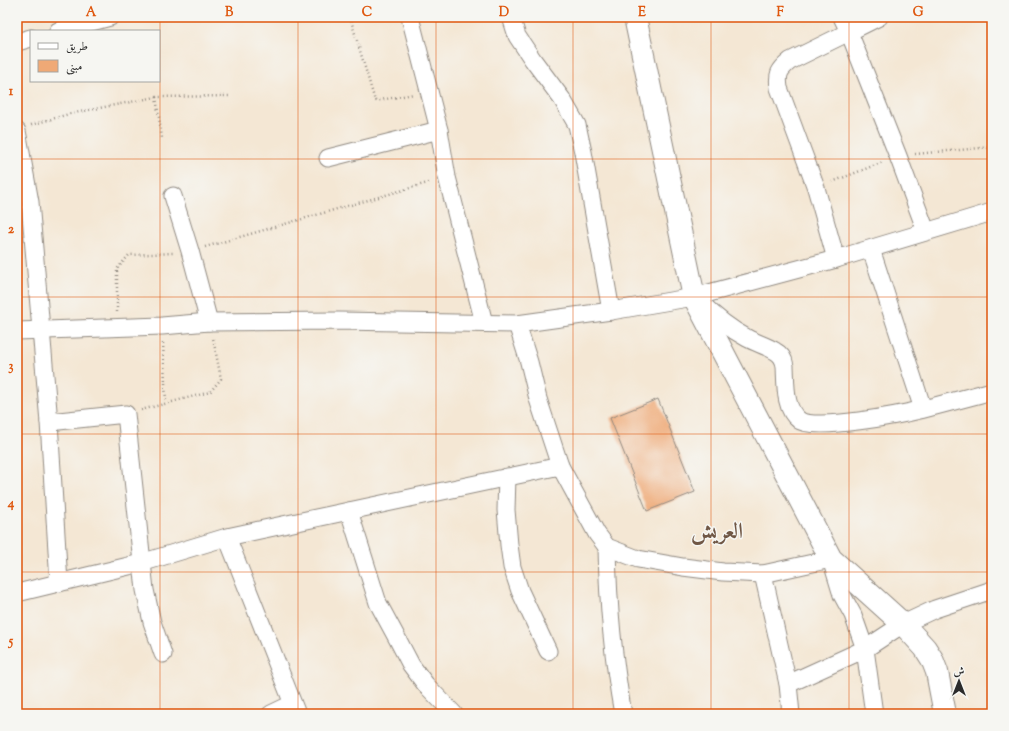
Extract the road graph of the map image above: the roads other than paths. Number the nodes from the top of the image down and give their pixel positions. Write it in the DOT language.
graph roads {
  1 [pos="110,17"];
  2 [pos="410,17"];
  3 [pos="511,17"];
  4 [pos="635,17"];
  5 [pos="879,17"];
  6 [pos="846,24"];
  7 [pos="62,30"];
  8 [pos="30,38"];
  9 [pos="17,42"];
  10 [pos="21,128"];
  11 [pos="439,130"];
  12 [pos="328,158"];
  13 [pos="173,196"];
  14 [pos="24,204"];
  15 [pos="992,212"];
  16 [pos="926,231"];
  17 [pos="871,249"];
  18 [pos="836,259"];
  19 [pos="694,297"];
  20 [pos="611,311"];
  21 [pos="209,322"];
  22 [pos="484,323"];
  23 [pos="517,324"];
  24 [pos="41,330"];
  25 [pos="17,331"];
  26 [pos="992,391"];
  27 [pos="923,409"];
  28 [pos="49,422"];
  29 [pos="560,466"];
  30 [pos="507,477"];
  31 [pos="349,510"];
  32 [pos="227,537"];
  33 [pos="607,548"];
  34 [pos="831,559"];
  35 [pos="141,563"];
  36 [pos="763,574"];
  37 [pos="59,583"];
  38 [pos="992,590"];
  39 [pos="17,593"];
  40 [pos="903,624"];
  41 [pos="864,649"];
  42 [pos="548,651"];
  43 [pos="163,654"];
  44 [pos="788,684"];
  45 [pos="294,709"];
  46 [pos="271,714"];
  47 [pos="454,714"];
  48 [pos="623,714"];
  49 [pos="791,714"];
  50 [pos="874,714"];
  51 [pos="945,714"];
  1 -- 7 [label="street"];
  2 -- 11 [label="street"];
  3 -- 20 [label="street"];
  4 -- 19 [label="street"];
  5 -- 6 [label="street"];
  6 -- 16 [label="street"];
  6 -- 18 [label="street"];
  8 -- 9 [label="street"];
  10 -- 14 [label="street"];
  11 -- 12 [label="street"];
  11 -- 22 [label="street"];
  13 -- 21 [label="street"];
  14 -- 24 [label="street"];
  15 -- 16 [label="street"];
  16 -- 17 [label="street"];
  17 -- 18 [label="street"];
  17 -- 27 [label="street"];
  18 -- 19 [label="street"];
  19 -- 20 [label="street"];
  19 -- 27 [label="street"];
  19 -- 34 [label="street"];
  20 -- 23 [label="street"];
  21 -- 22 [label="street"];
  21 -- 24 [label="street"];
  22 -- 23 [label="street"];
  23 -- 29 [label="street"];
  24 -- 25 [label="street"];
  24 -- 28 [label="street"];
  26 -- 27 [label="street"];
  28 -- 35 [label="street"];
  28 -- 37 [label="street"];
  29 -- 30 [label="street"];
  29 -- 33 [label="street"];
  30 -- 31 [label="street"];
  30 -- 42 [label="street"];
  31 -- 32 [label="street"];
  31 -- 47 [label="street"];
  32 -- 35 [label="street"];
  32 -- 45 [label="street"];
  33 -- 36 [label="street"];
  33 -- 48 [label="street"];
  34 -- 36 [label="street"];
  34 -- 40 [label="street"];
  34 -- 41 [label="street"];
  35 -- 37 [label="street"];
  35 -- 43 [label="street"];
  36 -- 44 [label="street"];
  37 -- 39 [label="street"];
  38 -- 40 [label="street"];
  40 -- 41 [label="street"];
  40 -- 51 [label="street"];
  41 -- 44 [label="street"];
  41 -- 50 [label="street"];
  44 -- 49 [label="street"];
  45 -- 46 [label="street"];
}
